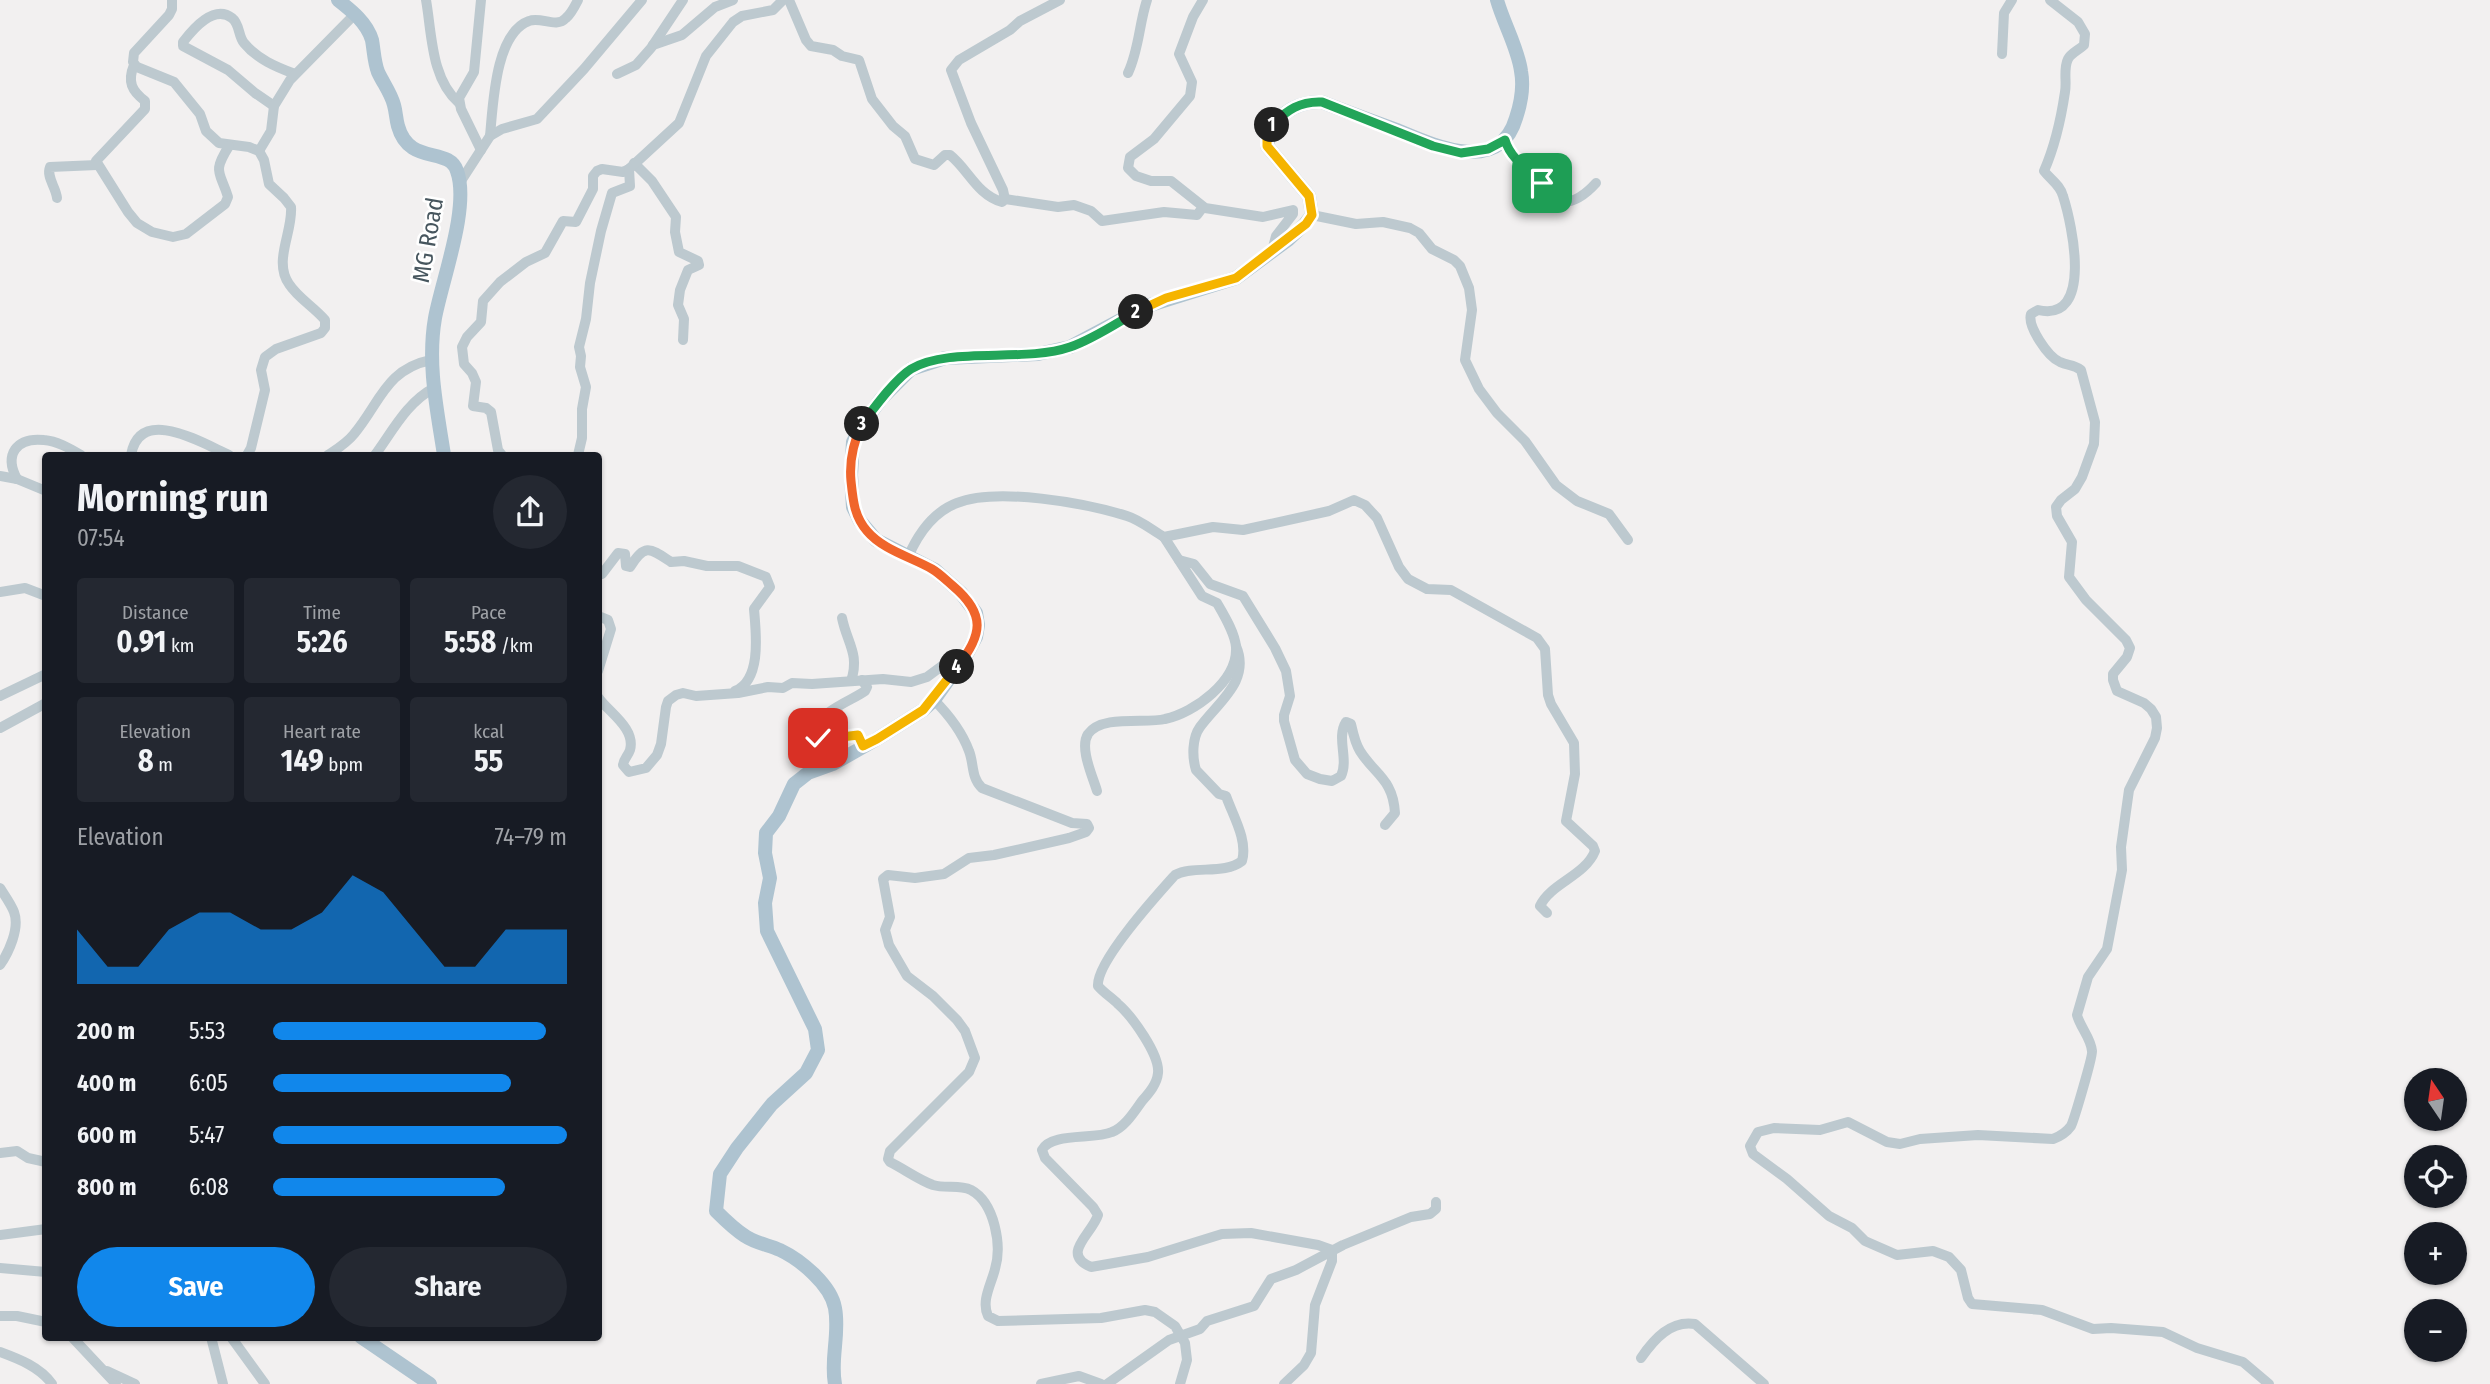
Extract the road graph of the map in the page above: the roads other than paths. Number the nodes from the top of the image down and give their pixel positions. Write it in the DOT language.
graph roads {
  1 [pos="172,0"];
  2 [pos="338,0"];
  3 [pos="426,0"];
  4 [pos="481,0"];
  5 [pos="578,0"];
  6 [pos="642,0"];
  7 [pos="683,0"];
  8 [pos="733,0"];
  9 [pos="783,0"];
  10 [pos="789,0"];
  11 [pos="1060,0"];
  12 [pos="1147,0"];
  13 [pos="1203,0"];
  14 [pos="1497,0"];
  15 [pos="2012,0"];
  16 [pos="2050,0"];
  17 [pos="355,14"];
  18 [pos="651,48"];
  19 [pos="2002,54"];
  20 [pos="134,65"];
  21 [pos="1128,73"];
  22 [pos="295,74"];
  23 [pos="617,74"];
  24 [pos="459,103"];
  25 [pos="274,106"];
  26 [pos="490,136"];
  27 [pos="1505,140"];
  28 [pos="229,146"];
  29 [pos="481,150"];
  30 [pos="259,151"];
  31 [pos="97,165"];
  32 [pos="632,166"];
  33 [pos="1596,183"];
  34 [pos="459,184"];
  35 [pos="57,198"];
  36 [pos="1005,200"];
  37 [pos="1203,207"];
  38 [pos="1312,215"];
  39 [pos="1272,251"];
  40 [pos="683,340"];
  41 [pos="431,360"];
  42 [pos="433,388"];
  43 [pos="75,452"];
  44 [pos="132,452"];
  45 [pos="222,452"];
  46 [pos="249,452"];
  47 [pos="332,452"];
  48 [pos="377,452"];
  49 [pos="444,452"];
  50 [pos="500,452"];
  51 [pos="579,452"];
  52 [pos="0,476"];
  53 [pos="17,479"];
  54 [pos="42,489"];
  55 [pos="1164,537"];
  56 [pos="1628,540"];
  57 [pos="908,557"];
  58 [pos="1179,560"];
  59 [pos="602,574"];
  60 [pos="0,592"];
  61 [pos="42,594"];
  62 [pos="602,618"];
  63 [pos="842,618"];
  64 [pos="1236,646"];
  65 [pos="966,656"];
  66 [pos="602,658"];
  67 [pos="42,676"];
  68 [pos="862,680"];
  69 [pos="851,681"];
  70 [pos="731,693"];
  71 [pos="0,696"];
  72 [pos="933,700"];
  73 [pos="602,702"];
  74 [pos="42,705"];
  75 [pos="0,728"];
  76 [pos="863,746"];
  77 [pos="1097,791"];
  78 [pos="1385,825"];
  79 [pos="0,888"];
  80 [pos="1547,913"];
  81 [pos="0,965"];
  82 [pos="0,1153"];
  83 [pos="42,1160"];
  84 [pos="1436,1202"];
  85 [pos="42,1230"];
  86 [pos="0,1235"];
  87 [pos="1332,1250"];
  88 [pos="0,1268"];
  89 [pos="42,1272"];
  90 [pos="0,1316"];
  91 [pos="42,1321"];
  92 [pos="1182,1335"];
  93 [pos="76,1341"];
  94 [pos="212,1341"];
  95 [pos="234,1341"];
  96 [pos="367,1341"];
  97 [pos="0,1352"];
  98 [pos="1641,1357"];
  99 [pos="103,1369"];
  100 [pos="52,1384"];
  101 [pos="116,1384"];
  102 [pos="135,1384"];
  103 [pos="223,1384"];
  104 [pos="265,1384"];
  105 [pos="430,1384"];
  106 [pos="835,1384"];
  107 [pos="1041,1384"];
  108 [pos="1101,1384"];
  109 [pos="1107,1384"];
  110 [pos="1180,1384"];
  111 [pos="1283,1384"];
  112 [pos="1765,1384"];
  113 [pos="2269,1384"];
  1 -- 20 [label="street"];
  2 -- 17 [label="main road, MG Road"];
  3 -- 24 [label="street"];
  4 -- 24 [label="street"];
  5 -- 26 [label="street"];
  6 -- 26 [label="street"];
  7 -- 18 [label="street"];
  8 -- 18 [label="street"];
  9 -- 32 [label="street"];
  10 -- 36 [label="street"];
  11 -- 36 [label="street"];
  12 -- 21 [label="street"];
  13 -- 37 [label="street"];
  14 -- 27 [label="main road"];
  15 -- 19 [label="street"];
  16 -- 113 [label="street"];
  17 -- 22 [label="street"];
  17 -- 34 [label="main road, MG Road"];
  18 -- 23 [label="street"];
  20 -- 28 [label="street"];
  20 -- 31 [label="street"];
  22 -- 25 [label="street"];
  22 -- 25 [label="street"];
  24 -- 29 [label="street"];
  25 -- 30 [label="street"];
  26 -- 29 [label="street"];
  27 -- 33 [label="street"];
  27 -- 38 [label="main road"];
  28 -- 30 [label="street"];
  28 -- 31 [label="street"];
  29 -- 34 [label="street"];
  30 -- 46 [label="street"];
  31 -- 35 [label="street"];
  32 -- 40 [label="street"];
  32 -- 50 [label="street"];
  32 -- 51 [label="street"];
  34 -- 41 [label="main road, MG Road"];
  36 -- 37 [label="street"];
  37 -- 39 [label="street"];
  38 -- 39 [label="main road"];
  38 -- 56 [label="street"];
  39 -- 57 [label="main road"];
  41 -- 42 [label="main road, MG Road"];
  41 -- 47 [label="street"];
  42 -- 48 [label="street"];
  42 -- 49 [label="main road, MG Road"];
  43 -- 53 [label="street"];
  44 -- 45 [label="street"];
  52 -- 53 [label="street"];
  53 -- 54 [label="street"];
  55 -- 57 [label="street"];
  55 -- 58 [label="street"];
  55 -- 80 [label="street"];
  57 -- 65 [label="main road"];
  58 -- 64 [label="street"];
  58 -- 78 [label="street"];
  59 -- 70 [label="street"];
  60 -- 61 [label="street"];
  62 -- 66 [label="street"];
  63 -- 69 [label="street"];
  64 -- 77 [label="street"];
  64 -- 87 [label="street"];
  65 -- 68 [label="street"];
  65 -- 72 [label="main road"];
  67 -- 71 [label="street"];
  68 -- 69 [label="street"];
  68 -- 76 [label="street"];
  69 -- 70 [label="street"];
  70 -- 73 [label="street"];
  72 -- 76 [label="main road"];
  72 -- 92 [label="street"];
  74 -- 75 [label="street"];
  76 -- 106 [label="main road"];
  79 -- 81 [label="street"];
  82 -- 83 [label="street"];
  84 -- 87 [label="street"];
  85 -- 86 [label="street"];
  87 -- 92 [label="street"];
  87 -- 111 [label="street"];
  88 -- 89 [label="street"];
  90 -- 91 [label="street"];
  92 -- 109 [label="street"];
  92 -- 110 [label="street"];
  93 -- 99 [label="street"];
  94 -- 103 [label="street"];
  95 -- 104 [label="street"];
  96 -- 105 [label="main road"];
  97 -- 100 [label="street"];
  98 -- 112 [label="street"];
  99 -- 101 [label="street"];
  99 -- 102 [label="street"];
  107 -- 108 [label="street"];
}
